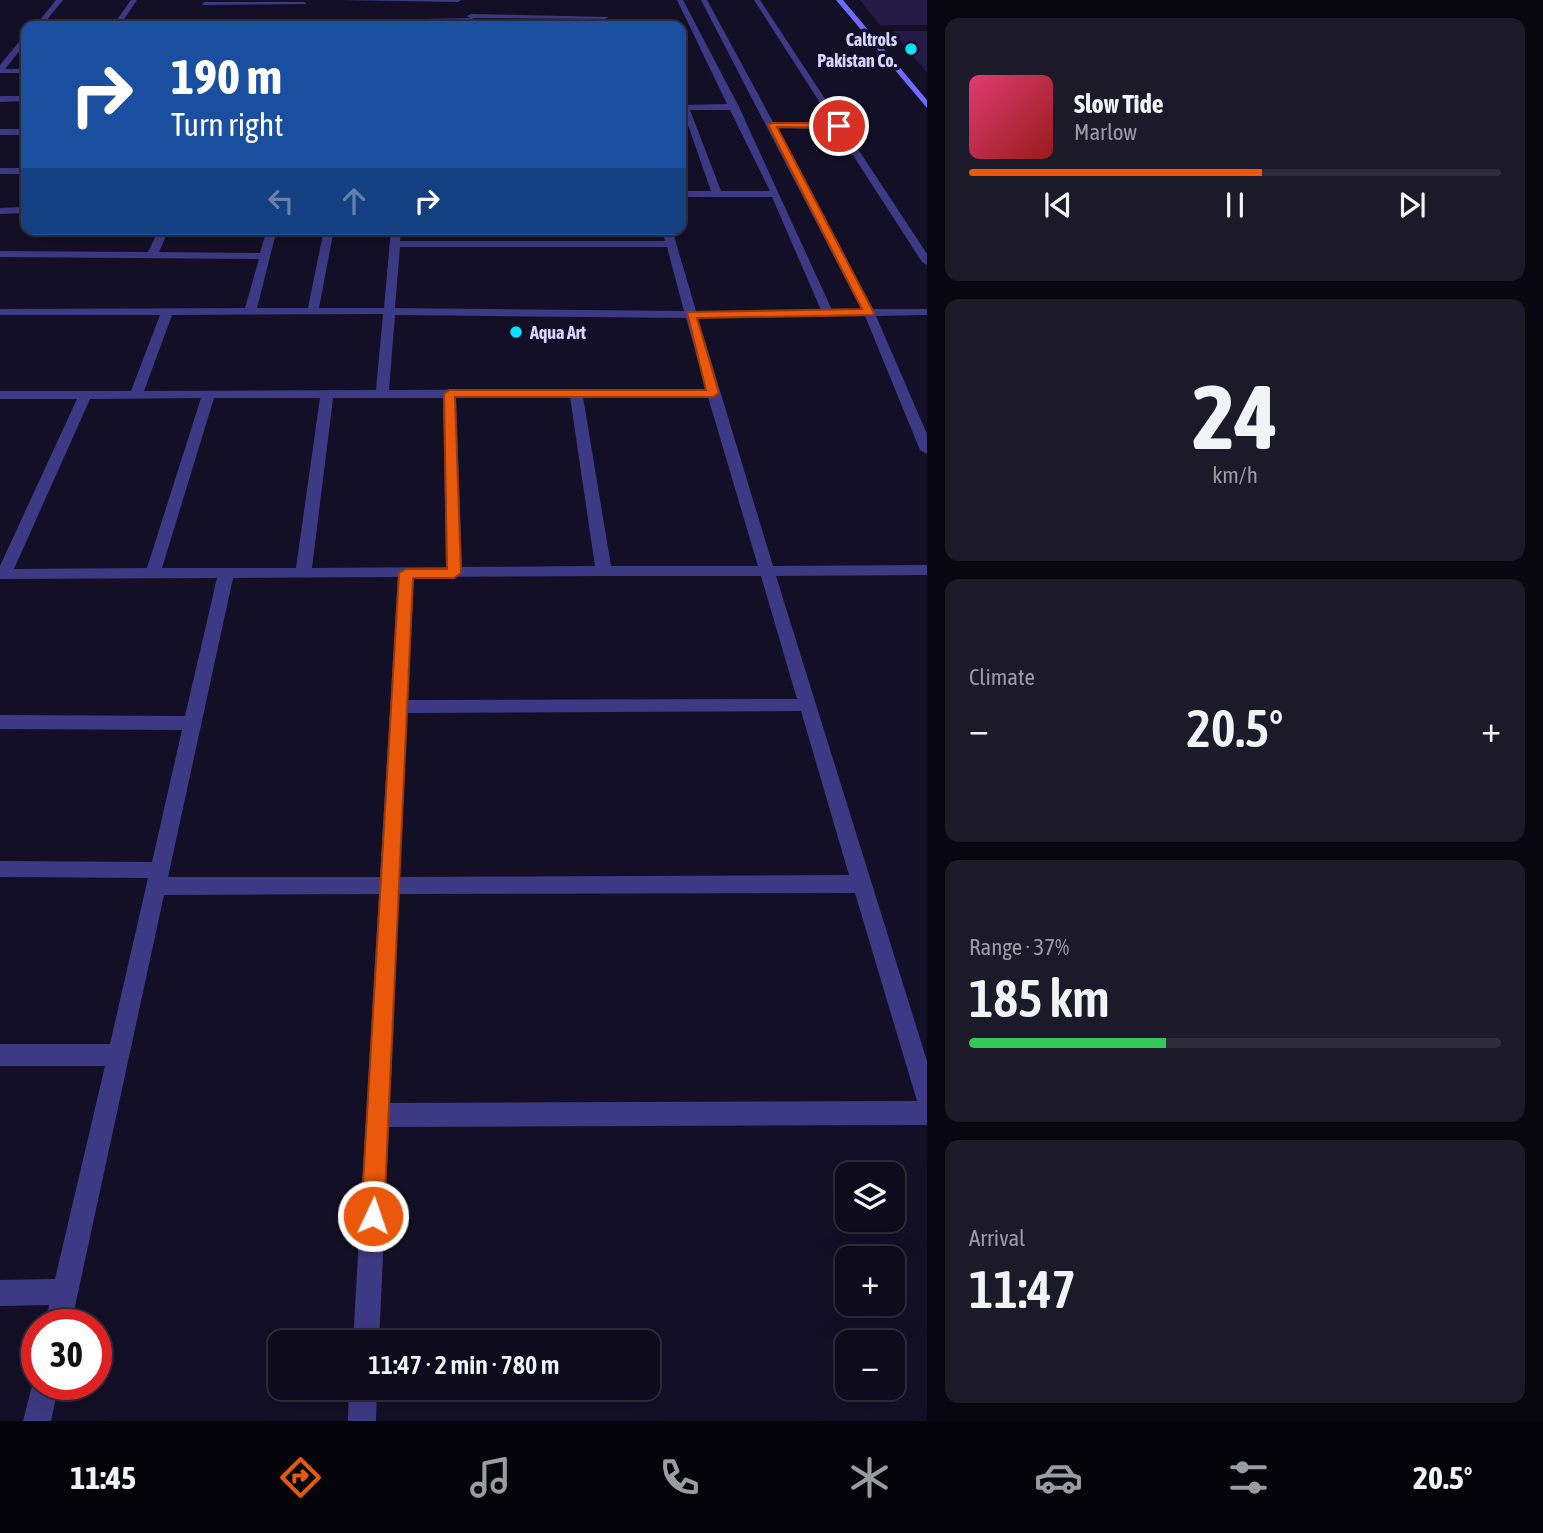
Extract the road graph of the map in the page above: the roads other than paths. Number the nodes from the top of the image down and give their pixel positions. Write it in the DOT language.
graph roads {
  1 [pos="60,0"];
  2 [pos="134,0"];
  3 [pos="342,0"];
  4 [pos="458,0"];
  5 [pos="680,0"];
  6 [pos="704,0"];
  7 [pos="757,0"];
  8 [pos="839,0"];
  9 [pos="205,2"];
  10 [pos="304,2"];
  11 [pos="458,10"];
  12 [pos="42,21"];
  13 [pos="119,21"];
  14 [pos="195,21"];
  15 [pos="299,21"];
  16 [pos="337,21"];
  17 [pos="471,21"];
  18 [pos="607,21"];
  19 [pos="21,44"];
  20 [pos="10,46"];
  21 [pos="21,47"];
  22 [pos="0,70"];
  23 [pos="21,71"];
  24 [pos="0,99"];
  25 [pos="21,99"];
  26 [pos="927,105"];
  27 [pos="686,107"];
  28 [pos="735,107"];
  29 [pos="686,115"];
  30 [pos="772,125"];
  31 [pos="839,126"];
  32 [pos="0,132"];
  33 [pos="21,132"];
  34 [pos="0,171"];
  35 [pos="21,171"];
  36 [pos="686,194"];
  37 [pos="717,194"];
  38 [pos="776,194"];
  39 [pos="0,211"];
  40 [pos="21,211"];
  41 [pos="161,235"];
  42 [pos="270,235"];
  43 [pos="328,235"];
  44 [pos="396,235"];
  45 [pos="669,235"];
  46 [pos="395,244"];
  47 [pos="672,244"];
  48 [pos="0,254"];
  49 [pos="152,256"];
  50 [pos="265,256"];
  51 [pos="927,262"];
  52 [pos="250,311"];
  53 [pos="313,311"];
  54 [pos="390,311"];
  55 [pos="167,312"];
  56 [pos="927,312"];
  57 [pos="828,313"];
  58 [pos="869,313"];
  59 [pos="2,315"];
  60 [pos="691,315"];
  61 [pos="576,393"];
  62 [pos="713,393"];
  63 [pos="86,394"];
  64 [pos="136,394"];
  65 [pos="209,394"];
  66 [pos="327,394"];
  67 [pos="382,394"];
  68 [pos="449,394"];
  69 [pos="0,395"];
  70 [pos="927,450"];
  71 [pos="927,570"];
  72 [pos="767,572"];
  73 [pos="303,573"];
  74 [pos="406,573"];
  75 [pos="454,573"];
  76 [pos="604,573"];
  77 [pos="2,574"];
  78 [pos="153,574"];
  79 [pos="226,574"];
  80 [pos="808,705"];
  81 [pos="399,706"];
  82 [pos="0,722"];
  83 [pos="193,723"];
  84 [pos="0,869"];
  85 [pos="158,878"];
  86 [pos="862,884"];
  87 [pos="390,885"];
  88 [pos="0,1055"];
  89 [pos="119,1055"];
  90 [pos="927,1098"];
  91 [pos="927,1113"];
  92 [pos="378,1115"];
  93 [pos="65,1292"];
  94 [pos="0,1293"];
  95 [pos="61,1309"];
  96 [pos="367,1330"];
  97 [pos="42,1400"];
  98 [pos="363,1400"];
  99 [pos="37,1421"];
  100 [pos="362,1421"];
  1 -- 12 [label="street"];
  2 -- 13 [label="street"];
  3 -- 4 [label="street"];
  3 -- 16 [label="street"];
  5 -- 28 [label="street"];
  6 -- 30 [label="street"];
  7 -- 31 [label="street"];
  8 -- 26 [label="street"];
  9 -- 10 [label="street"];
  9 -- 14 [label="street"];
  10 -- 15 [label="street"];
  11 -- 17 [label="street"];
  17 -- 18 [label="street"];
  19 -- 20 [label="street"];
  21 -- 22 [label="street"];
  22 -- 23 [label="street"];
  24 -- 25 [label="street"];
  27 -- 28 [label="street"];
  28 -- 38 [label="street"];
  29 -- 37 [label="street"];
  30 -- 31 [label="street"];
  30 -- 58 [label="street"];
  31 -- 51 [label="street"];
  32 -- 33 [label="street"];
  34 -- 35 [label="street"];
  36 -- 37 [label="street"];
  37 -- 38 [label="street"];
  38 -- 57 [label="street"];
  39 -- 40 [label="street"];
  41 -- 49 [label="street"];
  42 -- 50 [label="street"];
  43 -- 53 [label="street"];
  44 -- 46 [label="street"];
  45 -- 47 [label="street"];
  46 -- 47 [label="street"];
  46 -- 54 [label="street"];
  47 -- 60 [label="street"];
  48 -- 49 [label="street"];
  49 -- 50 [label="street"];
  50 -- 52 [label="street"];
  52 -- 53 [label="street"];
  52 -- 55 [label="street"];
  53 -- 54 [label="street"];
  54 -- 60 [label="street"];
  54 -- 67 [label="street"];
  55 -- 59 [label="street"];
  55 -- 64 [label="street"];
  56 -- 58 [label="street"];
  57 -- 58 [label="street"];
  57 -- 60 [label="street"];
  58 -- 70 [label="street"];
  60 -- 62 [label="street"];
  61 -- 62 [label="street"];
  61 -- 68 [label="street"];
  61 -- 76 [label="street"];
  62 -- 72 [label="street"];
  63 -- 64 [label="street"];
  63 -- 69 [label="street"];
  63 -- 77 [label="street"];
  64 -- 65 [label="street"];
  65 -- 66 [label="street"];
  65 -- 78 [label="street"];
  66 -- 67 [label="street"];
  66 -- 73 [label="street"];
  67 -- 68 [label="street"];
  68 -- 75 [label="street"];
  71 -- 72 [label="street"];
  72 -- 76 [label="street"];
  72 -- 80 [label="street"];
  73 -- 74 [label="street"];
  73 -- 79 [label="street"];
  74 -- 75 [label="street"];
  74 -- 81 [label="street"];
  75 -- 76 [label="street"];
  77 -- 78 [label="street"];
  78 -- 79 [label="street"];
  79 -- 83 [label="street"];
  80 -- 81 [label="street"];
  80 -- 86 [label="street"];
  81 -- 87 [label="street"];
  82 -- 83 [label="street"];
  83 -- 85 [label="street"];
  84 -- 85 [label="street"];
  85 -- 87 [label="street"];
  85 -- 89 [label="street"];
  86 -- 87 [label="street"];
  86 -- 90 [label="street"];
  87 -- 92 [label="street"];
  88 -- 89 [label="street"];
  89 -- 93 [label="street"];
  91 -- 92 [label="street"];
  92 -- 96 [label="street"];
  93 -- 94 [label="street"];
  93 -- 95 [label="street"];
  97 -- 99 [label="street"];
  98 -- 100 [label="street"];
}
